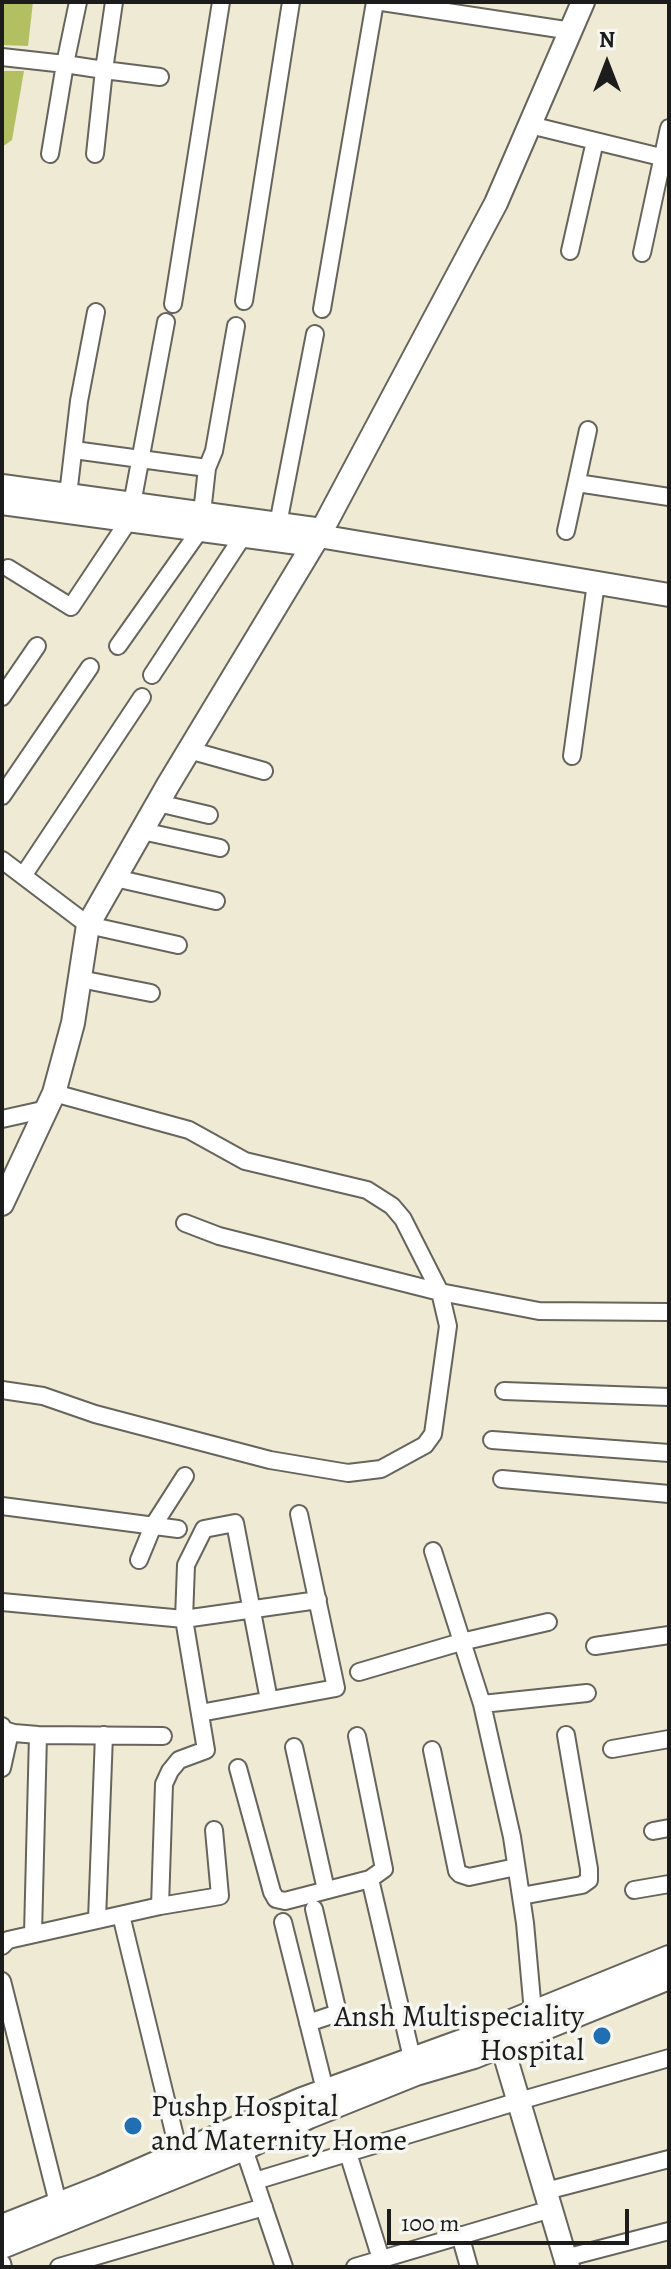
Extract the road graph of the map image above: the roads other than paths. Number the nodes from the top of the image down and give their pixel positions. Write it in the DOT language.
graph roads {
  1 [pos="78,2"];
  2 [pos="114,2"];
  3 [pos="221,2"];
  4 [pos="291,2"];
  5 [pos="375,2"];
  6 [pos="382,2"];
  7 [pos="583,2"];
  8 [pos="572,31"];
  9 [pos="2,57"];
  10 [pos="65,64"];
  11 [pos="104,70"];
  12 [pos="160,77"];
  13 [pos="530,125"];
  14 [pos="669,128"];
  15 [pos="595,141"];
  16 [pos="50,154"];
  17 [pos="95,154"];
  18 [pos="666,158"];
  19 [pos="570,251"];
  20 [pos="642,253"];
  21 [pos="244,301"];
  22 [pos="173,304"];
  23 [pos="322,309"];
  24 [pos="96,312"];
  25 [pos="166,322"];
  26 [pos="236,326"];
  27 [pos="315,334"];
  28 [pos="588,430"];
  29 [pos="74,450"];
  30 [pos="141,459"];
  31 [pos="207,468"];
  32 [pos="577,483"];
  33 [pos="2,486"];
  34 [pos="68,495"];
  35 [pos="669,497"];
  36 [pos="2,503"];
  37 [pos="130,512"];
  38 [pos="201,522"];
  39 [pos="278,524"];
  40 [pos="566,531"];
  41 [pos="243,536"];
  42 [pos="318,537"];
  43 [pos="8,568"];
  44 [pos="596,583"];
  45 [pos="669,595"];
  46 [pos="37,646"];
  47 [pos="118,646"];
  48 [pos="90,667"];
  49 [pos="152,675"];
  50 [pos="2,697"];
  51 [pos="142,697"];
  52 [pos="189,750"];
  53 [pos="572,756"];
  54 [pos="264,771"];
  55 [pos="2,796"];
  56 [pos="158,803"];
  57 [pos="209,815"];
  58 [pos="142,831"];
  59 [pos="220,848"];
  60 [pos="2,860"];
  61 [pos="23,876"];
  62 [pos="115,878"];
  63 [pos="216,901"];
  64 [pos="88,925"];
  65 [pos="178,945"];
  66 [pos="80,979"];
  67 [pos="151,993"];
  68 [pos="50,1101"];
  69 [pos="2,1119"];
  70 [pos="2,1204"];
  71 [pos="185,1223"];
  72 [pos="440,1292"];
  73 [pos="669,1312"];
  74 [pos="2,1390"];
  75 [pos="504,1391"];
  76 [pos="669,1397"];
  77 [pos="492,1440"];
  78 [pos="669,1453"];
  79 [pos="185,1476"];
  80 [pos="502,1479"];
  81 [pos="669,1494"];
  82 [pos="2,1506"];
  83 [pos="299,1514"];
  84 [pos="153,1526"];
  85 [pos="178,1529"];
  86 [pos="433,1551"];
  87 [pos="139,1560"];
  88 [pos="318,1600"];
  89 [pos="2,1602"];
  90 [pos="251,1608"];
  91 [pos="184,1619"];
  92 [pos="548,1622"];
  93 [pos="669,1635"];
  94 [pos="461,1642"];
  95 [pos="595,1646"];
  96 [pos="359,1672"];
  97 [pos="587,1693"];
  98 [pos="269,1700"];
  99 [pos="482,1704"];
  100 [pos="200,1713"];
  101 [pos="6,1729"];
  102 [pos="38,1735"];
  103 [pos="104,1735"];
  104 [pos="566,1735"];
  105 [pos="163,1736"];
  106 [pos="357,1736"];
  107 [pos="669,1739"];
  108 [pos="294,1747"];
  109 [pos="612,1749"];
  110 [pos="432,1750"];
  111 [pos="2,1768"];
  112 [pos="238,1768"];
  113 [pos="214,1830"];
  114 [pos="516,1867"];
  115 [pos="370,1879"];
  116 [pos="669,1884"];
  117 [pos="326,1890"];
  118 [pos="634,1890"];
  119 [pos="521,1896"];
  120 [pos="160,1906"];
  121 [pos="314,1909"];
  122 [pos="121,1915"];
  123 [pos="97,1920"];
  124 [pos="283,1922"];
  125 [pos="33,1934"];
  126 [pos="2,1946"];
  127 [pos="668,1975"];
  128 [pos="2,1981"];
  129 [pos="533,2012"];
  130 [pos="308,2023"];
  131 [pos="499,2036"];
  132 [pos="412,2058"];
  133 [pos="669,2058"];
  134 [pos="325,2090"];
  135 [pos="519,2101"];
  136 [pos="244,2149"];
  137 [pos="179,2153"];
  138 [pos="348,2153"];
  139 [pos="669,2159"];
  140 [pos="255,2181"];
  141 [pos="548,2200"];
  142 [pos="58,2203"];
  143 [pos="264,2207"];
  144 [pos="2,2226"];
  145 [pos="669,2231"];
  146 [pos="460,2235"];
  147 [pos="2,2247"];
  148 [pos="381,2259"];
  149 [pos="566,2262"];
  150 [pos="59,2267"];
  151 [pos="284,2267"];
  152 [pos="355,2267"];
  153 [pos="469,2267"];
  1 -- 10 [label="street"];
  2 -- 11 [label="street"];
  3 -- 22 [label="street"];
  4 -- 21 [label="street"];
  5 -- 23 [label="street"];
  6 -- 8 [label="street"];
  7 -- 8 [label="street"];
  8 -- 13 [label="street"];
  9 -- 10 [label="street"];
  10 -- 11 [label="street"];
  10 -- 16 [label="street"];
  11 -- 12 [label="street"];
  11 -- 17 [label="street"];
  13 -- 15 [label="street"];
  13 -- 42 [label="street"];
  14 -- 18 [label="street"];
  15 -- 18 [label="street"];
  15 -- 19 [label="street"];
  18 -- 20 [label="street"];
  24 -- 29 [label="street"];
  25 -- 30 [label="street"];
  26 -- 31 [label="street"];
  27 -- 39 [label="street"];
  28 -- 32 [label="street"];
  29 -- 30 [label="street"];
  29 -- 34 [label="street"];
  30 -- 31 [label="street"];
  30 -- 37 [label="street"];
  31 -- 38 [label="street"];
  32 -- 35 [label="street"];
  32 -- 40 [label="street"];
  33 -- 34 [label="street"];
  34 -- 37 [label="street"];
  36 -- 37 [label="street"];
  37 -- 38 [label="street"];
  37 -- 43 [label="street"];
  38 -- 39 [label="street"];
  38 -- 41 [label="street"];
  38 -- 47 [label="street"];
  39 -- 42 [label="street"];
  41 -- 42 [label="street"];
  41 -- 49 [label="street"];
  42 -- 44 [label="street"];
  42 -- 52 [label="street"];
  44 -- 45 [label="street"];
  44 -- 53 [label="street"];
  46 -- 50 [label="street"];
  48 -- 55 [label="street"];
  51 -- 61 [label="street"];
  52 -- 54 [label="street"];
  52 -- 56 [label="street"];
  56 -- 57 [label="street"];
  56 -- 58 [label="street"];
  58 -- 59 [label="street"];
  58 -- 62 [label="street"];
  60 -- 61 [label="street"];
  61 -- 64 [label="street"];
  62 -- 63 [label="street"];
  62 -- 64 [label="street"];
  64 -- 65 [label="street"];
  64 -- 66 [label="street"];
  66 -- 67 [label="street"];
  66 -- 68 [label="street"];
  68 -- 69 [label="street"];
  68 -- 70 [label="street"];
  68 -- 72 [label="street"];
  71 -- 72 [label="street"];
  72 -- 73 [label="street"];
  72 -- 74 [label="street"];
  75 -- 76 [label="street"];
  77 -- 78 [label="street"];
  79 -- 84 [label="street"];
  80 -- 81 [label="street"];
  82 -- 84 [label="street"];
  83 -- 88 [label="street"];
  84 -- 85 [label="street"];
  84 -- 87 [label="street"];
  86 -- 94 [label="street"];
  88 -- 90 [label="street"];
  88 -- 98 [label="street"];
  89 -- 91 [label="street"];
  90 -- 91 [label="street"];
  90 -- 91 [label="street"];
  90 -- 98 [label="street"];
  91 -- 100 [label="street"];
  92 -- 94 [label="street"];
  93 -- 95 [label="street"];
  94 -- 96 [label="street"];
  94 -- 99 [label="street"];
  97 -- 99 [label="street"];
  98 -- 100 [label="street"];
  99 -- 114 [label="street"];
  100 -- 120 [label="street"];
  101 -- 102 [label="street"];
  101 -- 111 [label="street"];
  102 -- 103 [label="street"];
  102 -- 125 [label="street"];
  103 -- 105 [label="street"];
  103 -- 123 [label="street"];
  104 -- 119 [label="street"];
  106 -- 115 [label="street"];
  107 -- 109 [label="street"];
  108 -- 117 [label="street"];
  110 -- 114 [label="street"];
  112 -- 117 [label="street"];
  113 -- 120 [label="street"];
  114 -- 119 [label="street"];
  115 -- 117 [label="street"];
  115 -- 132 [label="street"];
  116 -- 118 [label="street"];
  119 -- 129 [label="street"];
  120 -- 122 [label="street"];
  121 -- 130 [label="street"];
  122 -- 123 [label="street"];
  122 -- 137 [label="street"];
  123 -- 125 [label="street"];
  124 -- 130 [label="street"];
  125 -- 126 [label="street"];
  127 -- 129 [label="street"];
  127 -- 131 [label="street"];
  128 -- 142 [label="street"];
  129 -- 131 [label="street"];
  130 -- 134 [label="street"];
  131 -- 132 [label="street"];
  131 -- 135 [label="street"];
  131 -- 136 [label="street"];
  132 -- 134 [label="street"];
  133 -- 135 [label="street"];
  134 -- 137 [label="street"];
  135 -- 138 [label="street"];
  135 -- 141 [label="street"];
  136 -- 140 [label="street"];
  136 -- 147 [label="street"];
  137 -- 142 [label="street"];
  138 -- 140 [label="street"];
  138 -- 148 [label="street"];
  139 -- 141 [label="street"];
  140 -- 143 [label="street"];
  141 -- 146 [label="street"];
  141 -- 149 [label="street"];
  142 -- 144 [label="street"];
  143 -- 150 [label="street"];
  143 -- 151 [label="street"];
  145 -- 149 [label="street"];
  146 -- 148 [label="street"];
  146 -- 153 [label="street"];
  148 -- 152 [label="street"];
}
